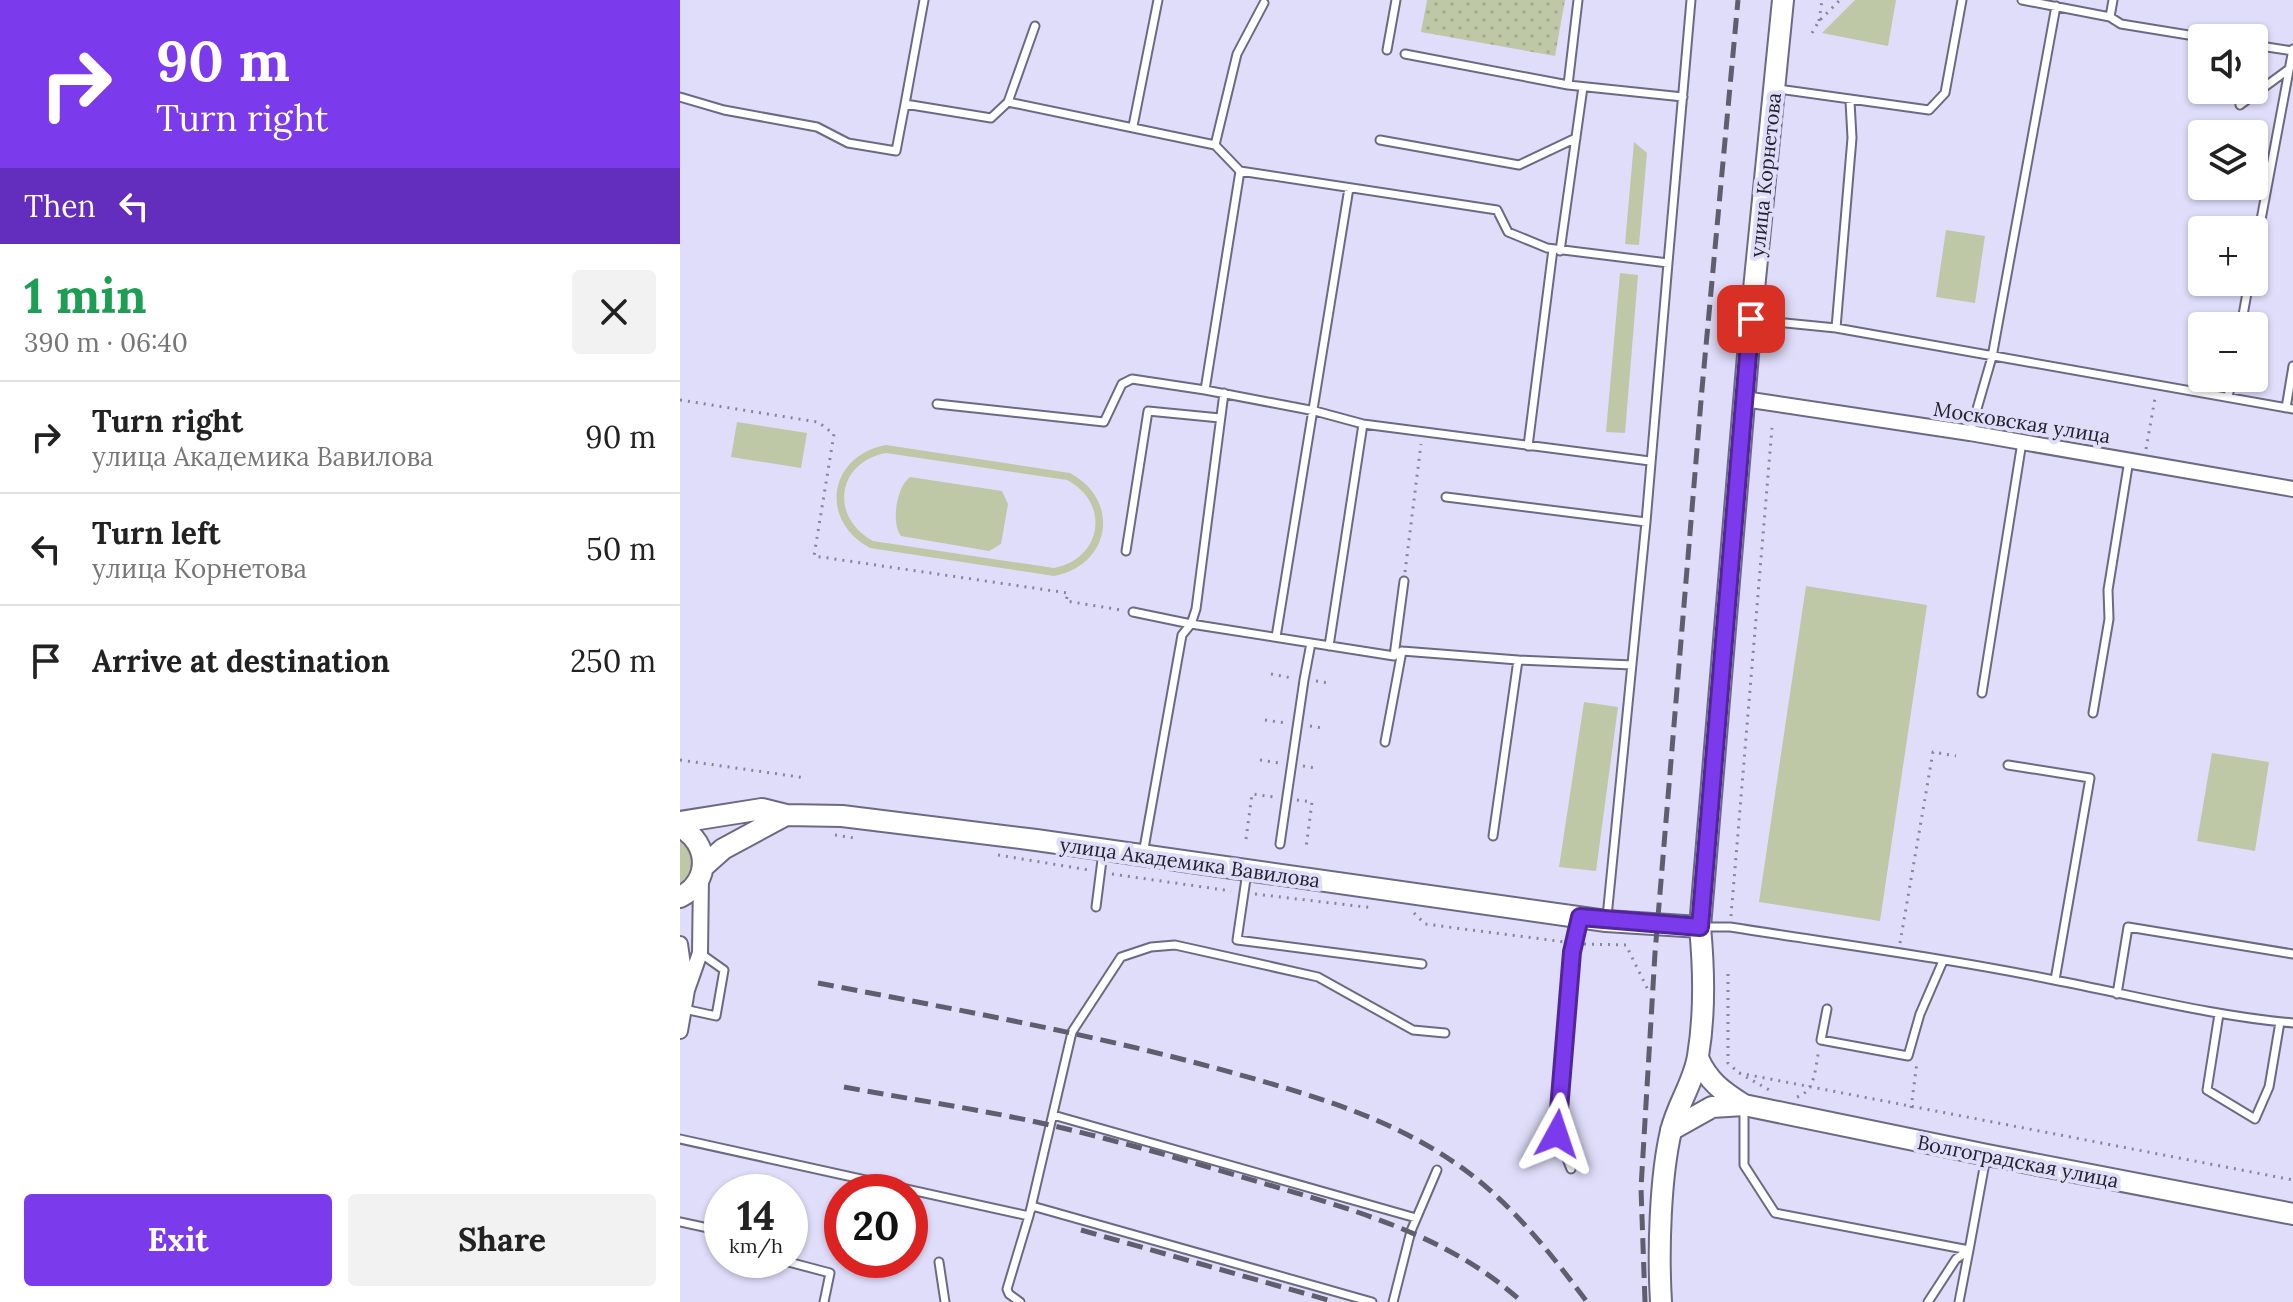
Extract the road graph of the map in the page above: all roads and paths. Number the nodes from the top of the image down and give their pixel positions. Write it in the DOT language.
graph roads {
  1 [pos="924,0"];
  2 [pos="1158,0"];
  3 [pos="1396,0"];
  4 [pos="1578,0"];
  5 [pos="1691,0"];
  6 [pos="1783,0"];
  7 [pos="1822,0"];
  8 [pos="1840,0"];
  9 [pos="1962,0"];
  10 [pos="2022,0"];
  11 [pos="2113,0"];
  12 [pos="1264,3"];
  13 [pos="2056,6"];
  14 [pos="2110,17"];
  15 [pos="1819,21"];
  16 [pos="1035,26"];
  17 [pos="1812,33"];
  18 [pos="2188,35"];
  19 [pos="2268,47"];
  20 [pos="1387,50"];
  21 [pos="2293,50"];
  22 [pos="1405,54"];
  23 [pos="2291,71"];
  24 [pos="1568,85"];
  25 [pos="1583,87"];
  26 [pos="1774,89"];
  27 [pos="680,97"];
  28 [pos="1683,97"];
  29 [pos="1850,101"];
  30 [pos="1008,102"];
  31 [pos="905,104"];
  32 [pos="2240,105"];
  33 [pos="1133,126"];
  34 [pos="1576,138"];
  35 [pos="1380,140"];
  36 [pos="1215,145"];
  37 [pos="1240,171"];
  38 [pos="1349,188"];
  39 [pos="2262,216"];
  40 [pos="1557,250"];
  41 [pos="1668,263"];
  42 [pos="1751,319"];
  43 [pos="1836,328"];
  44 [pos="1992,357"];
  45 [pos="2293,366"];
  46 [pos="2157,386"];
  47 [pos="1205,390"];
  48 [pos="2229,392"];
  49 [pos="1224,393"];
  50 [pos="2228,397"];
  51 [pos="1744,399"];
  52 [pos="680,400"];
  53 [pos="937,404"];
  54 [pos="2289,408"];
  55 [pos="1315,411"];
  56 [pos="1220,418"];
  57 [pos="1363,424"];
  58 [pos="1772,428"];
  59 [pos="1423,433"];
  60 [pos="1970,433"];
  61 [pos="1762,438"];
  62 [pos="1771,438"];
  63 [pos="2022,442"];
  64 [pos="1528,446"];
  65 [pos="1650,461"];
  66 [pos="2136,462"];
  67 [pos="2293,489"];
  68 [pos="1446,497"];
  69 [pos="1646,522"];
  70 [pos="1126,551"];
  71 [pos="1404,581"];
  72 [pos="1133,612"];
  73 [pos="1191,624"];
  74 [pos="1276,637"];
  75 [pos="1311,643"];
  76 [pos="1329,646"];
  77 [pos="1402,651"];
  78 [pos="1394,656"];
  79 [pos="1518,660"];
  80 [pos="1632,665"];
  81 [pos="1982,693"];
  82 [pos="2093,713"];
  83 [pos="1385,742"];
  84 [pos="1956,756"];
  85 [pos="680,760"];
  86 [pos="2008,765"];
  87 [pos="806,778"];
  88 [pos="1252,794"];
  89 [pos="1312,802"];
  90 [pos="786,815"];
  91 [pos="680,824"];
  92 [pos="1493,836"];
  93 [pos="1246,839"];
  94 [pos="1280,844"];
  95 [pos="1306,848"];
  96 [pos="1104,850"];
  97 [pos="1143,855"];
  98 [pos="1247,870"];
  99 [pos="702,871"];
  100 [pos="680,897"];
  101 [pos="1096,907"];
  102 [pos="1580,917"];
  103 [pos="1606,921"];
  104 [pos="1700,927"];
  105 [pos="1730,927"];
  106 [pos="680,944"];
  107 [pos="700,953"];
  108 [pos="1898,953"];
  109 [pos="2293,954"];
  110 [pos="1943,961"];
  111 [pos="1422,964"];
  112 [pos="1728,974"];
  113 [pos="2055,980"];
  114 [pos="687,990"];
  115 [pos="2117,994"];
  116 [pos="682,1008"];
  117 [pos="1827,1009"];
  118 [pos="2219,1014"];
  119 [pos="2280,1022"];
  120 [pos="2293,1023"];
  121 [pos="680,1031"];
  122 [pos="1445,1033"];
  123 [pos="1821,1040"];
  124 [pos="1908,1056"];
  125 [pos="1698,1058"];
  126 [pos="1739,1073"];
  127 [pos="1811,1088"];
  128 [pos="1774,1092"];
  129 [pos="1794,1098"];
  130 [pos="1744,1105"];
  131 [pos="1911,1108"];
  132 [pos="1053,1115"];
  133 [pos="1671,1130"];
  134 [pos="680,1139"];
  135 [pos="1987,1155"];
  136 [pos="1571,1169"];
  137 [pos="1437,1170"];
  138 [pos="2293,1180"];
  139 [pos="1032,1206"];
  140 [pos="2293,1214"];
  141 [pos="1029,1216"];
  142 [pos="1416,1218"];
  143 [pos="680,1222"];
  144 [pos="704,1227"];
  145 [pos="1969,1250"];
  146 [pos="939,1262"];
  147 [pos="808,1267"];
  148 [pos="824,1302"];
  149 [pos="945,1302"];
  150 [pos="1020,1302"];
  151 [pos="1372,1302"];
  152 [pos="1393,1302"];
  153 [pos="1661,1302"];
  154 [pos="1928,1302"];
  155 [pos="1959,1302"];
  1 -- 31 [label="lane"];
  2 -- 33 [label="lane"];
  3 -- 20 [label="lane"];
  4 -- 24 [label="lane"];
  5 -- 28 [label="lane"];
  6 -- 26 [label="street, улица Корнетова"];
  7 -- 15 [label="path"];
  8 -- 15 [label="path"];
  9 -- 29 [label="lane"];
  10 -- 13 [label="lane"];
  11 -- 14 [label="lane"];
  12 -- 36 [label="lane"];
  13 -- 14 [label="lane"];
  13 -- 44 [label="lane"];
  14 -- 18 [label="lane"];
  15 -- 17 [label="path"];
  16 -- 30 [label="lane"];
  19 -- 21 [label="lane"];
  21 -- 23 [label="lane"];
  22 -- 24 [label="lane"];
  23 -- 32 [label="lane"];
  23 -- 39 [label="lane"];
  24 -- 25 [label="lane"];
  25 -- 28 [label="lane"];
  25 -- 34 [label="lane"];
  26 -- 29 [label="lane"];
  26 -- 42 [label="street, улица Корнетова"];
  27 -- 31 [label="lane"];
  28 -- 41 [label="lane"];
  29 -- 43 [label="lane"];
  30 -- 31 [label="lane"];
  30 -- 33 [label="lane"];
  33 -- 36 [label="lane"];
  34 -- 35 [label="lane"];
  34 -- 40 [label="lane"];
  36 -- 37 [label="lane"];
  37 -- 38 [label="lane"];
  37 -- 47 [label="lane"];
  38 -- 40 [label="lane"];
  38 -- 55 [label="lane"];
  40 -- 41 [label="lane"];
  40 -- 64 [label="lane"];
  41 -- 65 [label="lane"];
  42 -- 43 [label="lane"];
  42 -- 51 [label="street, улица Корнетова"];
  43 -- 44 [label="lane"];
  44 -- 46 [label="lane"];
  44 -- 60 [label="lane"];
  45 -- 54 [label="lane"];
  46 -- 50 [label="lane"];
  46 -- 66 [label="path"];
  47 -- 49 [label="lane"];
  47 -- 53 [label="lane"];
  48 -- 50 [label="lane"];
  49 -- 55 [label="lane"];
  49 -- 56 [label="lane"];
  50 -- 54 [label="lane"];
  51 -- 60 [label="street, Московская улица"];
  51 -- 104 [label="street, улица Корнетова"];
  52 -- 72 [label="path"];
  55 -- 57 [label="lane"];
  55 -- 74 [label="lane"];
  56 -- 70 [label="lane"];
  56 -- 73 [label="lane"];
  57 -- 59 [label="lane"];
  57 -- 76 [label="lane"];
  58 -- 62 [label="path"];
  59 -- 64 [label="lane"];
  59 -- 71 [label="path"];
  60 -- 63 [label="street, Московская улица"];
  61 -- 62 [label="path"];
  62 -- 105 [label="path"];
  63 -- 66 [label="street, Московская улица"];
  63 -- 81 [label="lane"];
  64 -- 65 [label="lane"];
  65 -- 69 [label="lane"];
  66 -- 67 [label="street, Московская улица"];
  66 -- 82 [label="lane"];
  68 -- 69 [label="lane"];
  69 -- 80 [label="lane"];
  71 -- 78 [label="lane"];
  72 -- 73 [label="lane"];
  73 -- 74 [label="lane"];
  73 -- 97 [label="lane"];
  74 -- 75 [label="lane"];
  75 -- 76 [label="lane"];
  75 -- 94 [label="lane"];
  76 -- 78 [label="lane"];
  77 -- 78 [label="lane"];
  77 -- 79 [label="lane"];
  77 -- 83 [label="lane"];
  79 -- 80 [label="lane"];
  79 -- 92 [label="lane"];
  80 -- 103 [label="lane"];
  84 -- 108 [label="path"];
  85 -- 87 [label="path"];
  86 -- 113 [label="lane"];
  88 -- 93 [label="path"];
  89 -- 95 [label="path"];
  90 -- 91 [label="street, улица Академика Вавилова"];
  90 -- 96 [label="street, улица Академика Вавилова"];
  90 -- 99 [label="street"];
  91 -- 99 [label="street"];
  96 -- 97 [label="street, улица Академика Вавилова"];
  96 -- 101 [label="lane"];
  97 -- 98 [label="street, улица Академика Вавилова"];
  98 -- 102 [label="street, улица Академика Вавилова"];
  98 -- 111 [label="lane"];
  99 -- 100 [label="street"];
  99 -- 107 [label="street"];
  102 -- 103 [label="street, улица Академика Вавилова"];
  102 -- 136 [label="lane"];
  103 -- 104 [label="street, улица Академика Вавилова"];
  104 -- 105 [label="lane"];
  104 -- 125 [label="street, улица Корнетова"];
  105 -- 108 [label="lane"];
  106 -- 114 [label="street"];
  107 -- 114 [label="street"];
  107 -- 116 [label="lane"];
  108 -- 110 [label="lane"];
  109 -- 115 [label="lane"];
  110 -- 113 [label="lane"];
  110 -- 124 [label="lane"];
  112 -- 126 [label="path"];
  113 -- 115 [label="lane"];
  114 -- 116 [label="street"];
  115 -- 118 [label="lane"];
  116 -- 121 [label="street"];
  117 -- 123 [label="lane"];
  118 -- 119 [label="lane"];
  118 -- 119 [label="lane"];
  119 -- 120 [label="lane"];
  122 -- 132 [label="lane"];
  123 -- 124 [label="lane"];
  123 -- 127 [label="path"];
  124 -- 131 [label="path"];
  125 -- 130 [label="street"];
  125 -- 133 [label="street, улица Корнетова"];
  126 -- 127 [label="path"];
  126 -- 128 [label="path"];
  127 -- 129 [label="path"];
  127 -- 131 [label="path"];
  130 -- 133 [label="street"];
  130 -- 135 [label="street, Волгоградская улица"];
  130 -- 145 [label="lane"];
  131 -- 138 [label="path"];
  132 -- 139 [label="lane"];
  132 -- 142 [label="lane"];
  133 -- 153 [label="street, улица Корнетова"];
  134 -- 141 [label="lane"];
  135 -- 140 [label="street, Волгоградская улица"];
  135 -- 145 [label="lane"];
  137 -- 142 [label="lane"];
  139 -- 141 [label="lane"];
  139 -- 151 [label="lane"];
  141 -- 150 [label="lane"];
  142 -- 152 [label="lane"];
  143 -- 144 [label="lane"];
  145 -- 154 [label="lane"];
  145 -- 155 [label="lane"];
  146 -- 149 [label="lane"];
  147 -- 148 [label="lane"];
}
